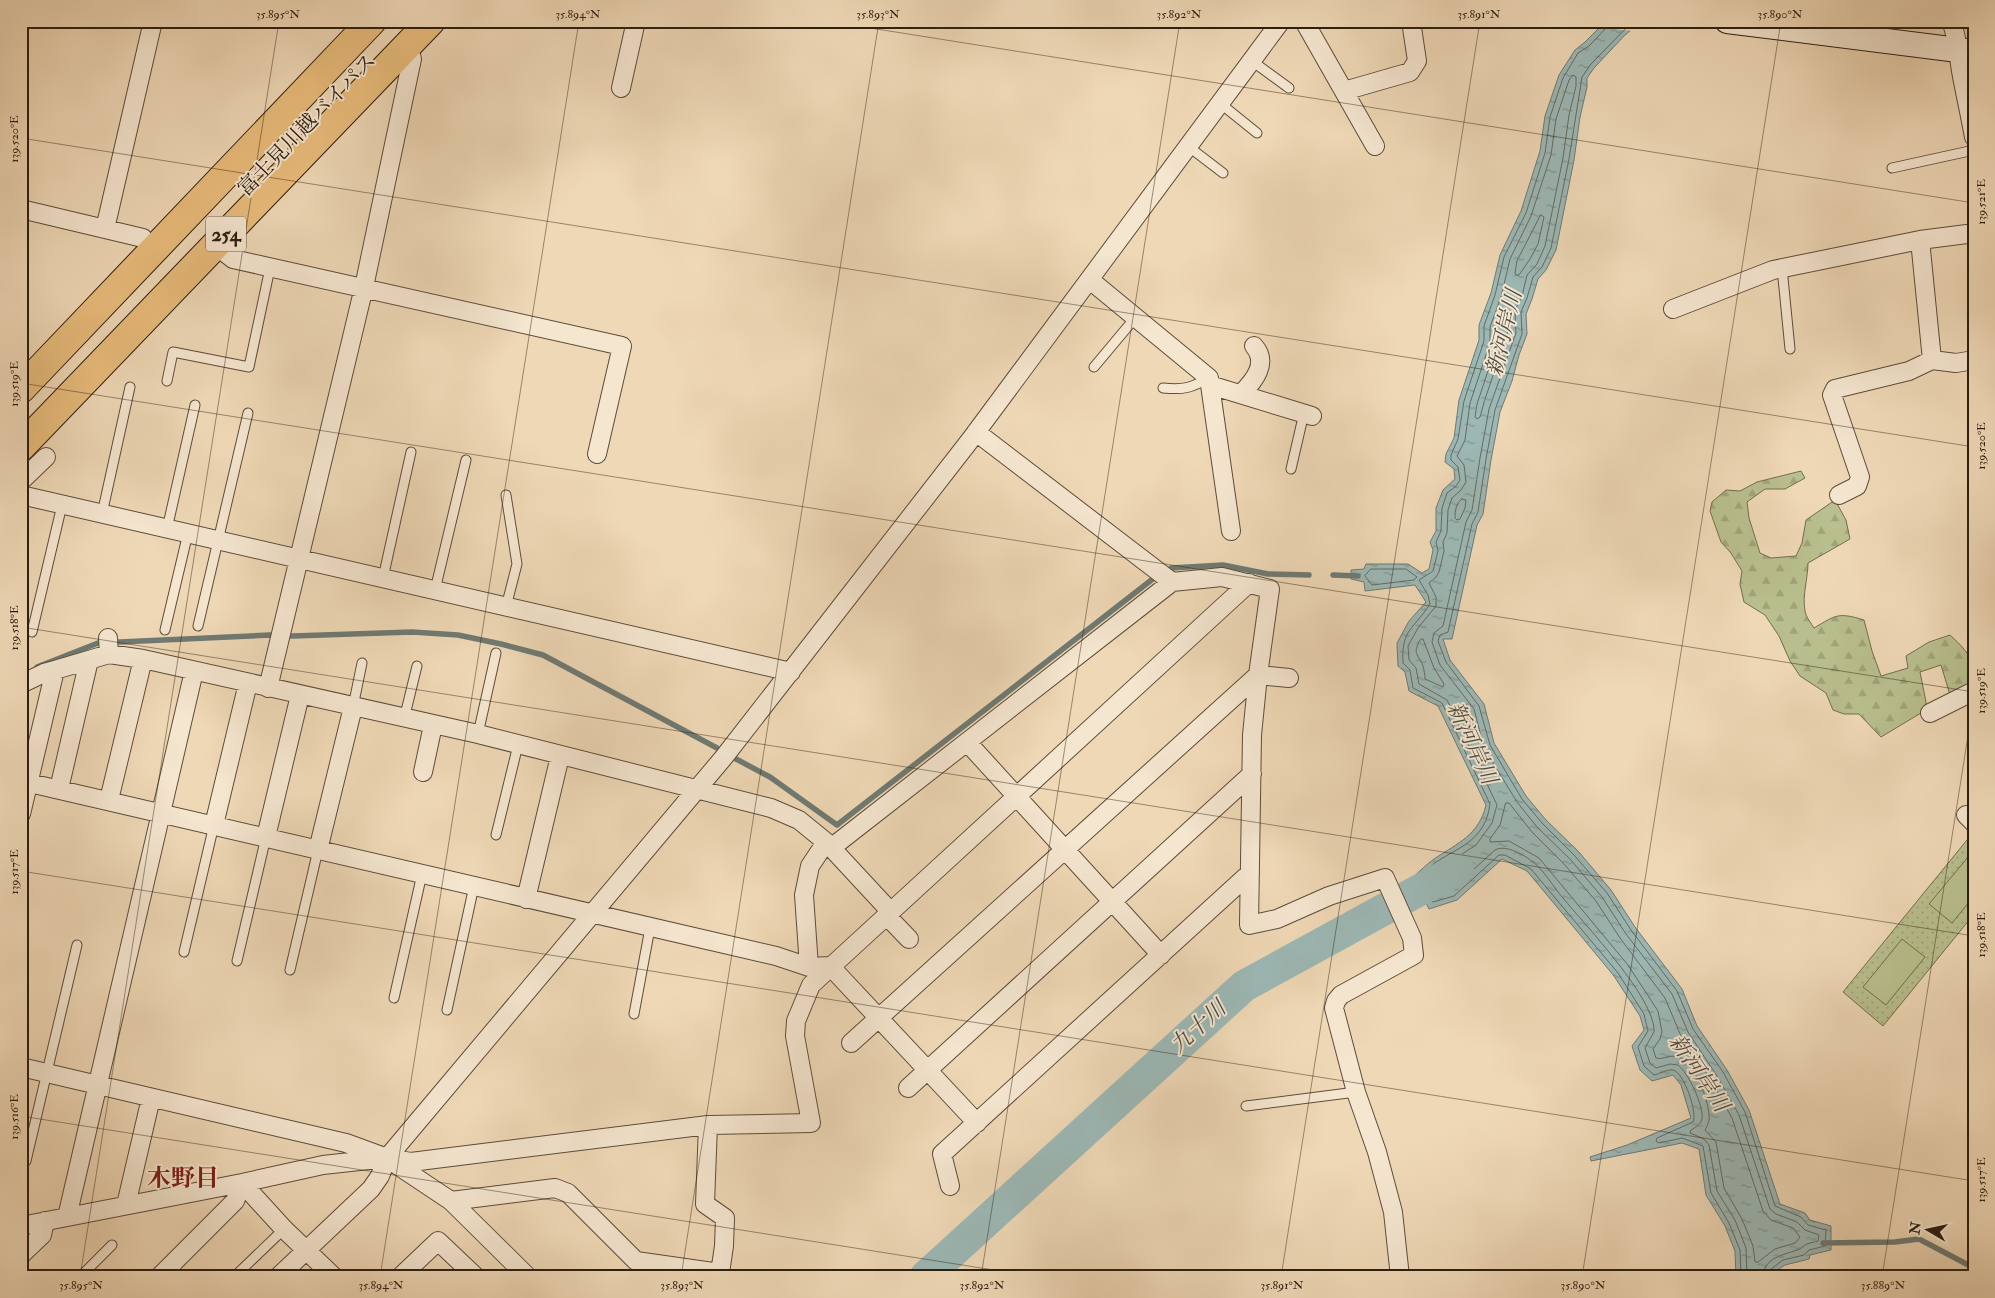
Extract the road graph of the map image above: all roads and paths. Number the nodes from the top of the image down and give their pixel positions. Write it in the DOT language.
graph roads {
  1 [pos="152,21"];
  2 [pos="349,21"];
  3 [pos="372,21"];
  4 [pos="431,21"];
  5 [pos="636,21"];
  6 [pos="1281,21"];
  7 [pos="1304,21"];
  8 [pos="1410,21"];
  9 [pos="1727,21"];
  10 [pos="1951,21"];
  11 [pos="407,33"];
  12 [pos="1966,51"];
  13 [pos="1252,61"];
  14 [pos="621,88"];
  15 [pos="1289,88"];
  16 [pos="1344,91"];
  17 [pos="1220,104"];
  18 [pos="1257,132"];
  19 [pos="1974,137"];
  20 [pos="1375,146"];
  21 [pos="1189,147"];
  22 [pos="1974,150"];
  23 [pos="1892,168"];
  24 [pos="1223,173"];
  25 [pos="22,213"];
  26 [pos="105,229"];
  27 [pos="1974,235"];
  28 [pos="142,238"];
  29 [pos="1920,240"];
  30 [pos="215,245"];
  31 [pos="270,268"];
  32 [pos="1782,268"];
  33 [pos="1090,280"];
  34 [pos="364,287"];
  35 [pos="1673,309"];
  36 [pos="1135,318"];
  37 [pos="1254,346"];
  38 [pos="1790,349"];
  39 [pos="1932,360"];
  40 [pos="1974,360"];
  41 [pos="21,365"];
  42 [pos="1094,367"];
  43 [pos="166,381"];
  44 [pos="1210,382"];
  45 [pos="130,386"];
  46 [pos="1163,388"];
  47 [pos="21,389"];
  48 [pos="1241,394"];
  49 [pos="196,405"];
  50 [pos="248,413"];
  51 [pos="1308,414"];
  52 [pos="21,423"];
  53 [pos="976,432"];
  54 [pos="34,452"];
  55 [pos="411,452"];
  56 [pos="597,454"];
  57 [pos="466,460"];
  58 [pos="1291,470"];
  59 [pos="21,481"];
  60 [pos="506,495"];
  61 [pos="1839,495"];
  62 [pos="21,496"];
  63 [pos="62,505"];
  64 [pos="102,514"];
  65 [pos="166,529"];
  66 [pos="1231,531"];
  67 [pos="188,533"];
  68 [pos="218,540"];
  69 [pos="298,558"];
  70 [pos="382,578"];
  71 [pos="1172,582"];
  72 [pos="1248,583"];
  73 [pos="435,590"];
  74 [pos="506,607"];
  75 [pos="198,626"];
  76 [pos="165,630"];
  77 [pos="32,632"];
  78 [pos="496,652"];
  79 [pos="143,659"];
  80 [pos="89,660"];
  81 [pos="362,663"];
  82 [pos="417,666"];
  83 [pos="55,670"];
  84 [pos="194,671"];
  85 [pos="791,672"];
  86 [pos="1258,675"];
  87 [pos="1289,678"];
  88 [pos="248,683"];
  89 [pos="21,684"];
  90 [pos="268,688"];
  91 [pos="1974,691"];
  92 [pos="300,695"];
  93 [pos="353,707"];
  94 [pos="1930,713"];
  95 [pos="404,719"];
  96 [pos="433,725"];
  97 [pos="478,734"];
  98 [pos="967,742"];
  99 [pos="518,745"];
  100 [pos="560,756"];
  101 [pos="423,772"];
  102 [pos="1252,774"];
  103 [pos="25,782"];
  104 [pos="59,789"];
  105 [pos="696,790"];
  106 [pos="1016,795"];
  107 [pos="109,800"];
  108 [pos="162,813"];
  109 [pos="21,814"];
  110 [pos="214,825"];
  111 [pos="496,835"];
  112 [pos="266,837"];
  113 [pos="828,845"];
  114 [pos="1064,849"];
  115 [pos="318,850"];
  116 [pos="1250,873"];
  117 [pos="422,874"];
  118 [pos="474,886"];
  119 [pos="526,898"];
  120 [pos="1112,902"];
  121 [pos="888,913"];
  122 [pos="592,914"];
  123 [pos="650,928"];
  124 [pos="910,939"];
  125 [pos="77,945"];
  126 [pos="184,952"];
  127 [pos="1161,955"];
  128 [pos="237,961"];
  129 [pos="830,966"];
  130 [pos="809,967"];
  131 [pos="290,970"];
  132 [pos="394,998"];
  133 [pos="447,1010"];
  134 [pos="634,1014"];
  135 [pos="878,1018"];
  136 [pos="851,1043"];
  137 [pos="21,1067"];
  138 [pos="927,1070"];
  139 [pos="46,1072"];
  140 [pos="98,1085"];
  141 [pos="908,1088"];
  142 [pos="1356,1092"];
  143 [pos="150,1098"];
  144 [pos="1246,1106"];
  145 [pos="977,1123"];
  146 [pos="708,1125"];
  147 [pos="387,1158"];
  148 [pos="26,1162"];
  149 [pos="242,1183"];
  150 [pos="950,1186"];
  151 [pos="450,1201"];
  152 [pos="126,1205"];
  153 [pos="67,1217"];
  154 [pos="45,1221"];
  155 [pos="21,1226"];
  156 [pos="284,1229"];
  157 [pos="112,1245"];
  158 [pos="306,1250"];
  159 [pos="21,1255"];
  160 [pos="236,1276"];
  161 [pos="330,1276"];
  162 [pos="80,1277"];
  163 [pos="159,1277"];
  164 [pos="278,1277"];
  165 [pos="400,1277"];
  166 [pos="476,1277"];
  167 [pos="528,1277"];
  168 [pos="1400,1277"];
  1 -- 26 [label="street"];
  2 -- 28 [label="highway, 254"];
  3 -- 47 [label="highway, 富士見川越バイパス / 254"];
  4 -- 11 [label="highway, 254"];
  5 -- 14 [label="street"];
  6 -- 13 [label="street"];
  7 -- 16 [label="street"];
  8 -- 16 [label="street"];
  9 -- 12 [label="main road"];
  10 -- 12 [label="street"];
  11 -- 30 [label="highway, 254"];
  11 -- 34 [label="street"];
  11 -- 52 [label="highway, 富士見川越バイパス / 254"];
  12 -- 19 [label="street"];
  13 -- 15 [label="lane"];
  13 -- 17 [label="street"];
  16 -- 20 [label="street"];
  17 -- 18 [label="lane"];
  17 -- 21 [label="street"];
  21 -- 24 [label="lane"];
  21 -- 33 [label="street"];
  22 -- 23 [label="lane"];
  25 -- 26 [label="street"];
  26 -- 28 [label="street"];
  27 -- 29 [label="street"];
  28 -- 41 [label="highway, 254"];
  29 -- 32 [label="street"];
  29 -- 39 [label="street"];
  30 -- 31 [label="street"];
  30 -- 54 [label="highway, 254"];
  31 -- 34 [label="street"];
  31 -- 43 [label="lane"];
  32 -- 35 [label="street"];
  32 -- 38 [label="lane"];
  33 -- 36 [label="street"];
  33 -- 53 [label="street"];
  34 -- 56 [label="street"];
  34 -- 69 [label="street"];
  36 -- 42 [label="lane"];
  36 -- 44 [label="street"];
  37 -- 48 [label="street"];
  39 -- 40 [label="street"];
  39 -- 61 [label="street"];
  44 -- 46 [label="lane"];
  44 -- 48 [label="street"];
  44 -- 66 [label="street"];
  45 -- 64 [label="lane"];
  48 -- 51 [label="street"];
  49 -- 65 [label="lane"];
  50 -- 68 [label="lane"];
  51 -- 58 [label="lane"];
  53 -- 71 [label="street"];
  53 -- 85 [label="street"];
  54 -- 59 [label="street"];
  55 -- 70 [label="lane"];
  57 -- 73 [label="lane"];
  60 -- 74 [label="lane"];
  62 -- 63 [label="street"];
  63 -- 64 [label="street"];
  63 -- 77 [label="lane"];
  64 -- 65 [label="street"];
  65 -- 67 [label="street"];
  67 -- 68 [label="street"];
  67 -- 76 [label="lane"];
  68 -- 69 [label="street"];
  68 -- 75 [label="lane"];
  69 -- 70 [label="street"];
  69 -- 90 [label="street"];
  70 -- 73 [label="street"];
  71 -- 72 [label="street"];
  71 -- 98 [label="street"];
  72 -- 86 [label="street"];
  72 -- 106 [label="street"];
  73 -- 74 [label="street"];
  74 -- 85 [label="street"];
  78 -- 97 [label="lane"];
  79 -- 80 [label="street"];
  79 -- 84 [label="street"];
  79 -- 107 [label="street"];
  80 -- 83 [label="street"];
  80 -- 104 [label="street"];
  81 -- 93 [label="lane"];
  82 -- 95 [label="lane"];
  83 -- 89 [label="street"];
  83 -- 103 [label="street"];
  84 -- 88 [label="street"];
  84 -- 108 [label="street"];
  85 -- 105 [label="street"];
  86 -- 87 [label="street"];
  86 -- 102 [label="street"];
  86 -- 114 [label="street"];
  88 -- 90 [label="street"];
  88 -- 110 [label="street"];
  90 -- 92 [label="street"];
  91 -- 94 [label="street"];
  92 -- 93 [label="street"];
  92 -- 112 [label="street"];
  93 -- 95 [label="street"];
  93 -- 115 [label="street"];
  95 -- 96 [label="street"];
  96 -- 97 [label="street"];
  96 -- 101 [label="street"];
  97 -- 99 [label="street"];
  98 -- 106 [label="street"];
  98 -- 113 [label="street"];
  99 -- 100 [label="street"];
  99 -- 111 [label="lane"];
  100 -- 105 [label="street"];
  100 -- 119 [label="street"];
  102 -- 116 [label="street"];
  102 -- 120 [label="street"];
  103 -- 104 [label="street"];
  103 -- 109 [label="street"];
  104 -- 107 [label="street"];
  105 -- 113 [label="street"];
  105 -- 122 [label="street"];
  106 -- 114 [label="street"];
  106 -- 121 [label="street"];
  107 -- 108 [label="street"];
  108 -- 110 [label="street"];
  108 -- 140 [label="street"];
  110 -- 112 [label="street"];
  110 -- 126 [label="lane"];
  112 -- 115 [label="street"];
  112 -- 128 [label="lane"];
  113 -- 121 [label="street"];
  113 -- 130 [label="street"];
  114 -- 120 [label="street"];
  114 -- 135 [label="street"];
  115 -- 117 [label="street"];
  115 -- 131 [label="lane"];
  116 -- 127 [label="street"];
  116 -- 142 [label="street"];
  117 -- 118 [label="street"];
  117 -- 132 [label="lane"];
  118 -- 119 [label="street"];
  118 -- 133 [label="lane"];
  119 -- 122 [label="street"];
  120 -- 127 [label="street"];
  120 -- 138 [label="street"];
  121 -- 124 [label="street"];
  121 -- 129 [label="street"];
  122 -- 123 [label="street"];
  122 -- 147 [label="street"];
  123 -- 130 [label="street"];
  123 -- 134 [label="lane"];
  125 -- 139 [label="lane"];
  127 -- 145 [label="street"];
  129 -- 130 [label="street"];
  129 -- 135 [label="street"];
  129 -- 146 [label="street"];
  135 -- 136 [label="street"];
  135 -- 138 [label="street"];
  137 -- 139 [label="street"];
  138 -- 141 [label="street"];
  138 -- 145 [label="street"];
  139 -- 140 [label="street"];
  139 -- 148 [label="lane"];
  140 -- 143 [label="street"];
  140 -- 153 [label="street"];
  142 -- 144 [label="lane"];
  142 -- 168 [label="street"];
  143 -- 147 [label="street"];
  143 -- 152 [label="street"];
  145 -- 150 [label="street"];
  146 -- 147 [label="street"];
  146 -- 151 [label="street"];
  147 -- 149 [label="street"];
  147 -- 151 [label="street"];
  147 -- 158 [label="street"];
  149 -- 152 [label="street"];
  149 -- 156 [label="street"];
  149 -- 163 [label="street"];
  151 -- 167 [label="street"];
  152 -- 153 [label="street"];
  153 -- 154 [label="street"];
  154 -- 155 [label="street"];
  154 -- 159 [label="street"];
  156 -- 158 [label="street"];
  156 -- 160 [label="lane"];
  157 -- 162 [label="lane"];
  158 -- 161 [label="street"];
  158 -- 164 [label="street"];
  165 -- 166 [label="street"];
}
